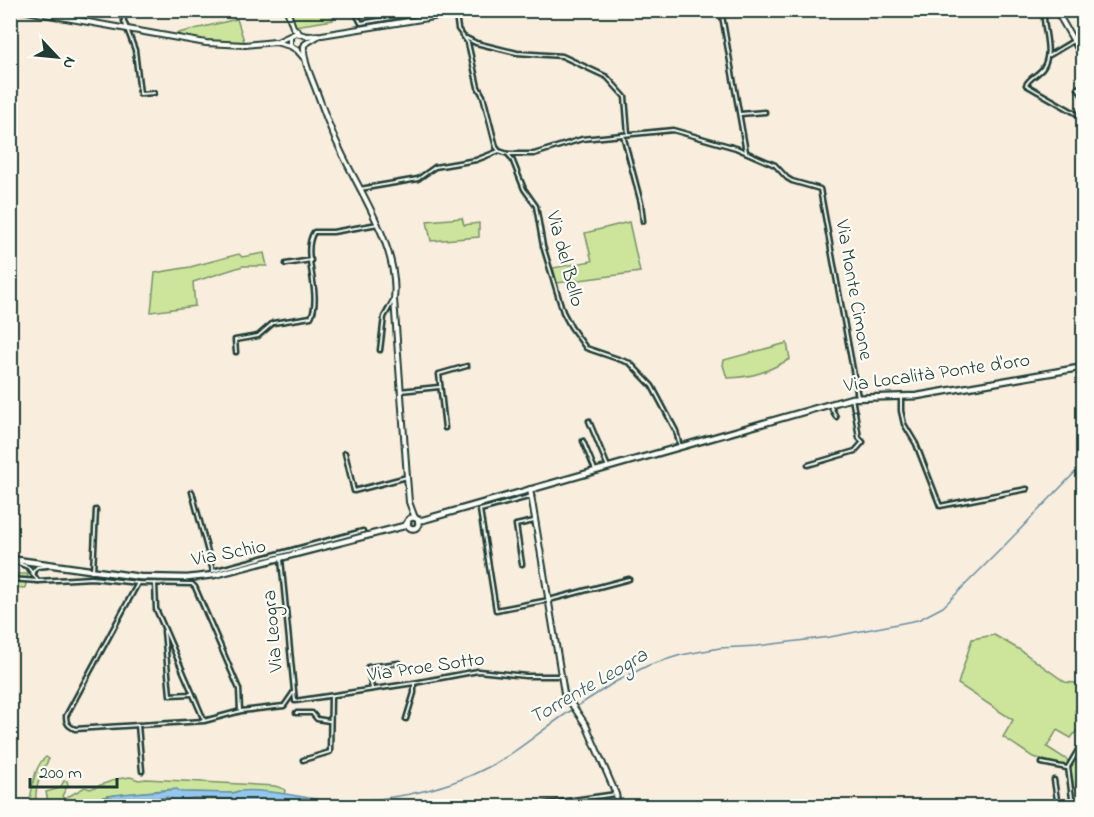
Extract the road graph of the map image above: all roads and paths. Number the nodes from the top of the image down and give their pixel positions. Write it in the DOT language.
graph roads {
  1 [pos="21,10"];
  2 [pos="287,10"];
  3 [pos="354,10"];
  4 [pos="440,10"];
  5 [pos="477,10"];
  6 [pos="721,10"];
  7 [pos="1044,10"];
  8 [pos="1056,10"];
  9 [pos="124,11"];
  10 [pos="467,11"];
  11 [pos="456,14"];
  12 [pos="291,22"];
  13 [pos="126,29"];
  14 [pos="301,34"];
  15 [pos="322,35"];
  16 [pos="290,36"];
  17 [pos="466,38"];
  18 [pos="1073,41"];
  19 [pos="275,42"];
  20 [pos="304,45"];
  21 [pos="290,46"];
  22 [pos="297,50"];
  23 [pos="1048,56"];
  24 [pos="305,58"];
  25 [pos="1083,59"];
  26 [pos="1083,87"];
  27 [pos="154,93"];
  28 [pos="1083,98"];
  29 [pos="765,112"];
  30 [pos="740,114"];
  31 [pos="1083,118"];
  32 [pos="628,134"];
  33 [pos="623,135"];
  34 [pos="500,151"];
  35 [pos="747,152"];
  36 [pos="508,154"];
  37 [pos="360,189"];
  38 [pos="643,221"];
  39 [pos="378,224"];
  40 [pos="311,260"];
  41 [pos="286,264"];
  42 [pos="394,299"];
  43 [pos="380,350"];
  44 [pos="236,352"];
  45 [pos="467,366"];
  46 [pos="1083,367"];
  47 [pos="440,387"];
  48 [pos="400,391"];
  49 [pos="901,397"];
  50 [pos="855,398"];
  51 [pos="830,405"];
  52 [pos="836,417"];
  53 [pos="589,421"];
  54 [pos="445,428"];
  55 [pos="583,441"];
  56 [pos="680,447"];
  57 [pos="345,453"];
  58 [pos="808,465"];
  59 [pos="608,467"];
  60 [pos="595,470"];
  61 [pos="407,477"];
  62 [pos="530,489"];
  63 [pos="1027,489"];
  64 [pos="192,492"];
  65 [pos="532,496"];
  66 [pos="96,510"];
  67 [pos="413,521"];
  68 [pos="537,521"];
  69 [pos="363,531"];
  70 [pos="281,559"];
  71 [pos="10,560"];
  72 [pos="32,562"];
  73 [pos="522,564"];
  74 [pos="57,566"];
  75 [pos="32,571"];
  76 [pos="93,571"];
  77 [pos="213,573"];
  78 [pos="10,579"];
  79 [pos="629,579"];
  80 [pos="38,581"];
  81 [pos="138,583"];
  82 [pos="155,583"];
  83 [pos="549,600"];
  84 [pos="164,628"];
  85 [pos="399,663"];
  86 [pos="561,676"];
  87 [pos="414,683"];
  88 [pos="372,689"];
  89 [pos="294,693"];
  90 [pos="193,694"];
  91 [pos="331,696"];
  92 [pos="295,701"];
  93 [pos="241,711"];
  94 [pos="296,713"];
  95 [pos="406,719"];
  96 [pos="204,721"];
  97 [pos="330,721"];
  98 [pos="138,725"];
  99 [pos="1083,740"];
  100 [pos="303,760"];
  101 [pos="1042,763"];
  102 [pos="1068,768"];
  103 [pos="142,771"];
  104 [pos="1054,780"];
  105 [pos="616,794"];
  106 [pos="531,807"];
  107 [pos="618,807"];
  108 [pos="1058,807"];
  109 [pos="1073,807"];
  1 -- 13 [label="main road"];
  2 -- 12 [label="main road"];
  3 -- 4 [label="street"];
  5 -- 10 [label="main road"];
  6 -- 30 [label="street"];
  7 -- 23 [label="street"];
  8 -- 18 [label="main road"];
  9 -- 13 [label="street"];
  10 -- 11 [label="main road"];
  11 -- 15 [label="main road"];
  11 -- 17 [label="street"];
  12 -- 14 [label="main road"];
  12 -- 16 [label="main road"];
  13 -- 19 [label="main road"];
  13 -- 27 [label="street"];
  14 -- 15 [label="main road"];
  14 -- 16 [label="main road"];
  14 -- 20 [label="main road"];
  15 -- 20 [label="main road"];
  16 -- 19 [label="main road"];
  16 -- 21 [label="main road"];
  17 -- 32 [label="street"];
  17 -- 34 [label="street"];
  18 -- 23 [label="street"];
  18 -- 25 [label="main road"];
  19 -- 21 [label="main road"];
  20 -- 22 [label="main road"];
  20 -- 24 [label="main road"];
  21 -- 22 [label="main road"];
  22 -- 24 [label="main road"];
  23 -- 31 [label="street"];
  24 -- 37 [label="main road"];
  26 -- 28 [label="street"];
  29 -- 30 [label="street"];
  30 -- 35 [label="street"];
  32 -- 33 [label="street"];
  32 -- 35 [label="street"];
  33 -- 36 [label="street"];
  33 -- 38 [label="street"];
  34 -- 36 [label="street"];
  34 -- 37 [label="street"];
  35 -- 50 [label="street, Via Monte Cimone"];
  36 -- 56 [label="street, Via del Bello"];
  37 -- 39 [label="main road"];
  39 -- 40 [label="street"];
  39 -- 42 [label="main road"];
  40 -- 41 [label="street"];
  40 -- 44 [label="street"];
  42 -- 43 [label="street"];
  42 -- 48 [label="main road"];
  45 -- 47 [label="street"];
  46 -- 49 [label="main road, Via Località Ponte d'oro"];
  47 -- 48 [label="street"];
  47 -- 54 [label="street"];
  48 -- 61 [label="main road"];
  49 -- 50 [label="main road, Via Località Ponte d'oro"];
  49 -- 63 [label="street"];
  50 -- 51 [label="main road, Via Località Ponte d'oro"];
  50 -- 58 [label="street, Via Monte Cimone"];
  51 -- 52 [label="street"];
  51 -- 56 [label="main road, Via Località Ponte d'oro"];
  53 -- 59 [label="street"];
  55 -- 60 [label="street"];
  56 -- 59 [label="main road, Via Località Ponte d'oro"];
  57 -- 61 [label="street"];
  59 -- 60 [label="main road, Via Schio"];
  60 -- 62 [label="main road, Via Schio"];
  61 -- 67 [label="main road"];
  62 -- 65 [label="main road"];
  62 -- 67 [label="main road, Via Schio"];
  64 -- 77 [label="street"];
  65 -- 68 [label="main road"];
  65 -- 83 [label="street"];
  66 -- 76 [label="street"];
  67 -- 70 [label="main road, Via Schio"];
  68 -- 73 [label="street"];
  68 -- 83 [label="main road"];
  69 -- 77 [label="street, Via Schio"];
  70 -- 77 [label="main road, Via Schio"];
  70 -- 89 [label="street, Via Leogra"];
  71 -- 72 [label="main road, Via Schio"];
  71 -- 75 [label="street, Via Schio"];
  72 -- 74 [label="main road, Via Schio"];
  72 -- 75 [label="street, Via Schio"];
  74 -- 75 [label="street, Via Schio"];
  74 -- 76 [label="main road, Via Schio"];
  75 -- 80 [label="street, Via Schio"];
  76 -- 77 [label="main road, Via Schio"];
  78 -- 80 [label="street, Via Schio"];
  79 -- 83 [label="street"];
  80 -- 81 [label="street, Via Schio"];
  81 -- 82 [label="street, Via Schio"];
  81 -- 98 [label="street"];
  82 -- 84 [label="street"];
  82 -- 93 [label="street, Via Schio"];
  83 -- 86 [label="main road"];
  84 -- 90 [label="street"];
  84 -- 90 [label="street"];
  85 -- 88 [label="street"];
  86 -- 87 [label="street, Via Proe Sotto"];
  86 -- 105 [label="main road"];
  87 -- 88 [label="street, Via Proe Sotto"];
  87 -- 95 [label="street"];
  88 -- 91 [label="street, Via Proe Sotto"];
  89 -- 92 [label="street, Via Leogra"];
  89 -- 93 [label="street"];
  90 -- 96 [label="street"];
  91 -- 92 [label="street, Via Proe Sotto"];
  91 -- 97 [label="street"];
  93 -- 96 [label="street"];
  94 -- 97 [label="street"];
  96 -- 98 [label="street"];
  97 -- 100 [label="street"];
  98 -- 103 [label="street"];
  99 -- 102 [label="street"];
  101 -- 102 [label="street"];
  102 -- 109 [label="street"];
  104 -- 108 [label="street"];
  105 -- 106 [label="street"];
  105 -- 107 [label="main road"];
}
